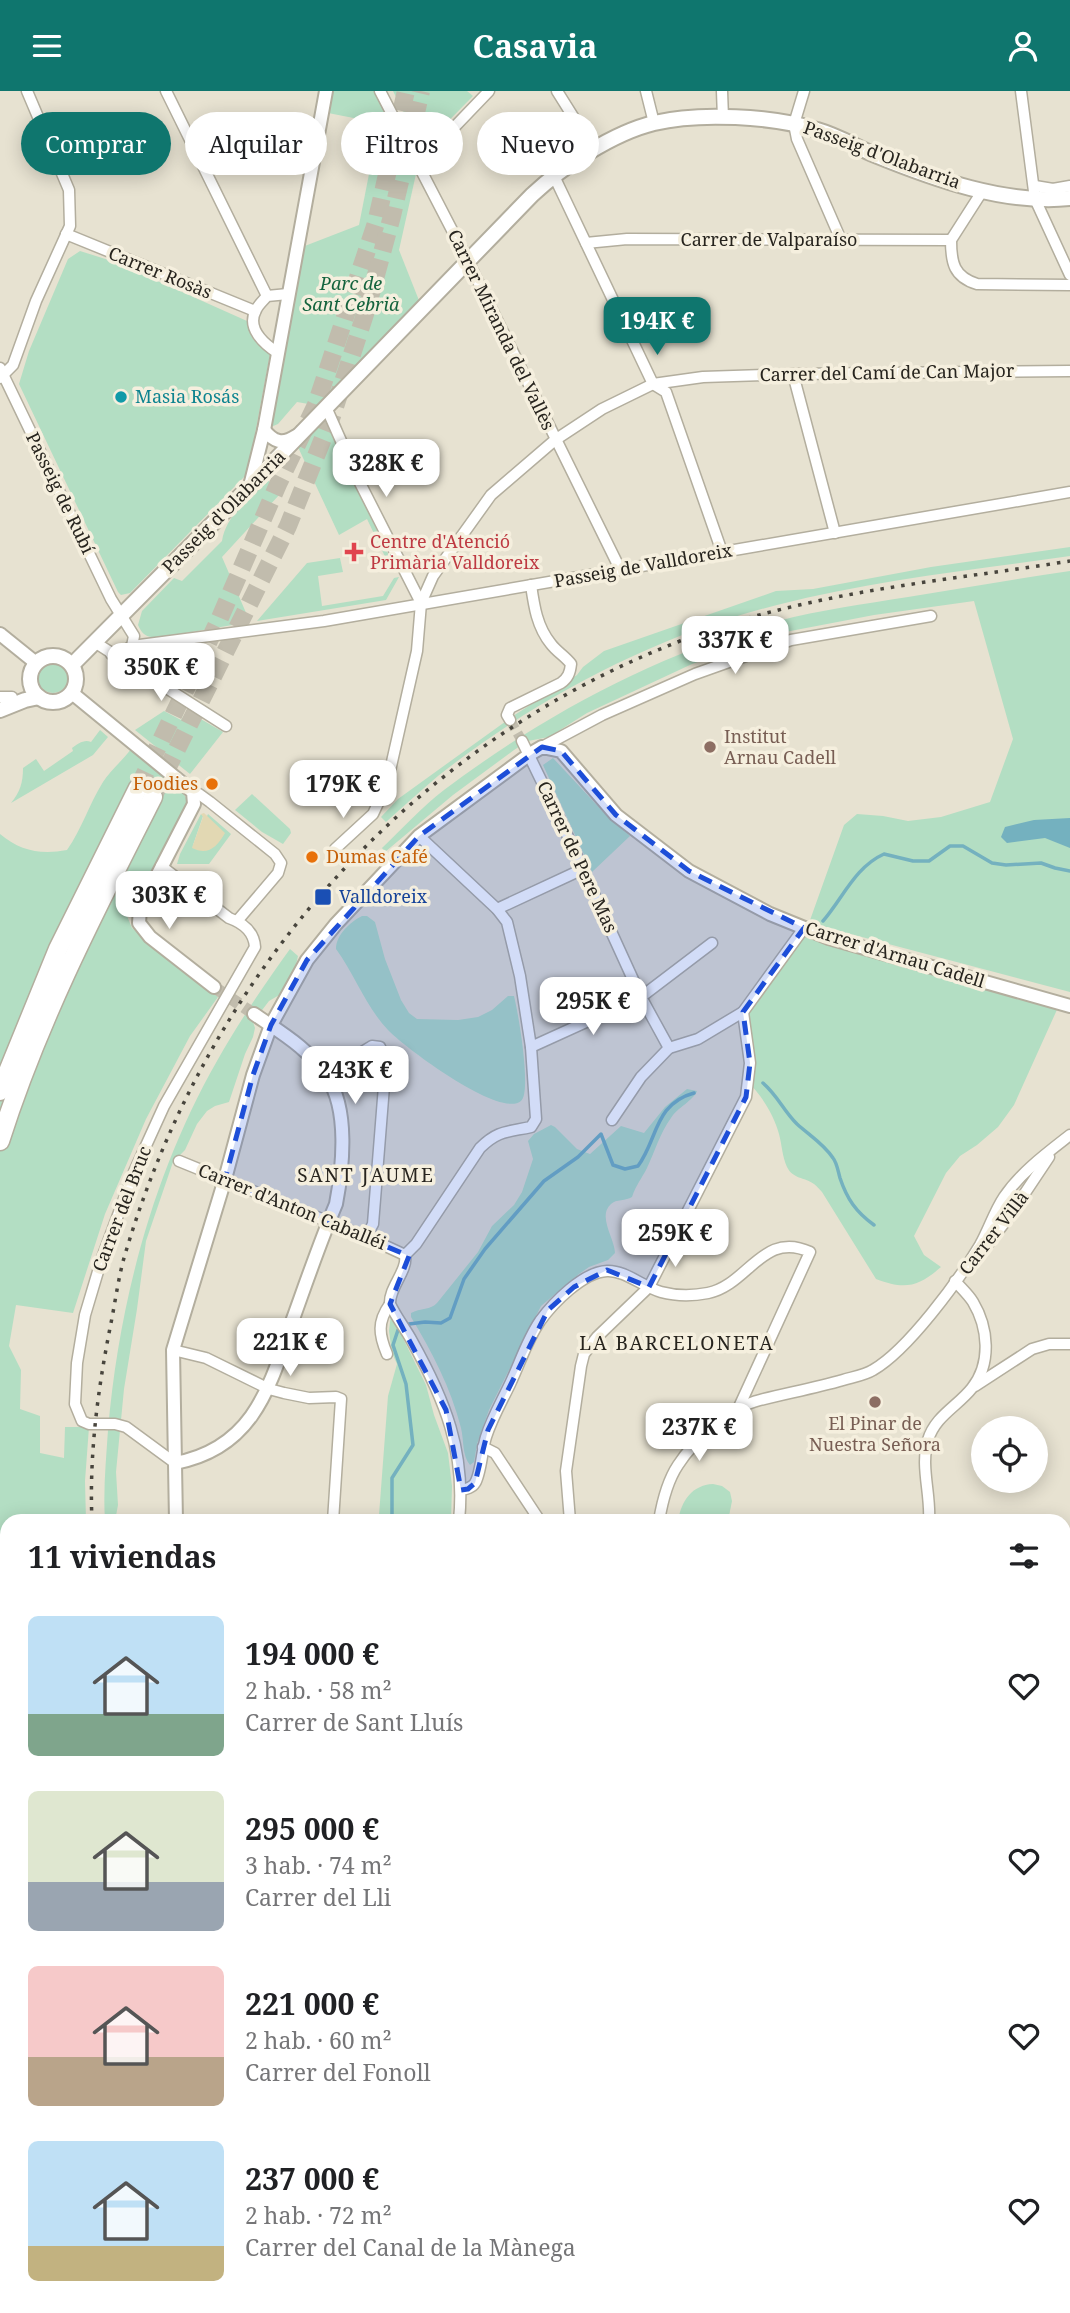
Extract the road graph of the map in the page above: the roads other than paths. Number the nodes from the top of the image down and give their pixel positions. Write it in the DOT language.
graph roads {
  1 [pos="27,91"];
  2 [pos="166,91"];
  3 [pos="326,91"];
  4 [pos="380,91"];
  5 [pos="489,91"];
  6 [pos="557,91"];
  7 [pos="646,91"];
  8 [pos="722,91"];
  9 [pos="804,91"];
  10 [pos="1021,91"];
  11 [pos="391,112"];
  12 [pos="570,112"];
  13 [pos="463,118"];
  14 [pos="723,118"];
  15 [pos="654,123"];
  16 [pos="794,124"];
  17 [pos="599,147"];
  18 [pos="423,175"];
  19 [pos="554,176"];
  20 [pos="1070,186"];
  21 [pos="983,190"];
  22 [pos="1035,192"];
  23 [pos="1070,198"];
  24 [pos="66,234"];
  25 [pos="841,240"];
  26 [pos="951,240"];
  27 [pos="586,243"];
  28 [pos="468,261"];
  29 [pos="1070,275"];
  30 [pos="1070,285"];
  31 [pos="288,294"];
  32 [pos="267,296"];
  33 [pos="255,311"];
  34 [pos="278,353"];
  35 [pos="1070,371"];
  36 [pos="1,374"];
  37 [pos="793,374"];
  38 [pos="653,384"];
  39 [pos="326,407"];
  40 [pos="264,430"];
  41 [pos="305,430"];
  42 [pos="555,440"];
  43 [pos="271,464"];
  44 [pos="250,487"];
  45 [pos="1070,492"];
  46 [pos="835,533"];
  47 [pos="722,552"];
  48 [pos="620,569"];
  49 [pos="531,585"];
  50 [pos="421,603"];
  51 [pos="932,616"];
  52 [pos="121,617"];
  53 [pos="0,634"];
  54 [pos="96,643"];
  55 [pos="132,646"];
  56 [pos="111,654"];
  57 [pos="36,663"];
  58 [pos="72,665"];
  59 [pos="30,682"];
  60 [pos="72,693"];
  61 [pos="39,697"];
  62 [pos="4,699"];
  63 [pos="0,710"];
  64 [pos="510,720"];
  65 [pos="226,726"];
  66 [pos="522,741"];
  67 [pos="542,747"];
  68 [pos="530,754"];
  69 [pos="194,795"];
  70 [pos="419,836"];
  71 [pos="335,849"];
  72 [pos="162,866"];
  73 [pos="583,869"];
  74 [pos="497,909"];
  75 [pos="239,921"];
  76 [pos="804,928"];
  77 [pos="712,943"];
  78 [pos="214,986"];
  79 [pos="641,997"];
  80 [pos="1070,1006"];
  81 [pos="743,1012"];
  82 [pos="254,1014"];
  83 [pos="271,1025"];
  84 [pos="531,1047"];
  85 [pos="669,1048"];
  86 [pos="326,1074"];
  87 [pos="0,1091"];
  88 [pos="612,1121"];
  89 [pos="1068,1137"];
  90 [pos="0,1141"];
  91 [pos="179,1161"];
  92 [pos="225,1179"];
  93 [pos="328,1222"];
  94 [pos="366,1237"];
  95 [pos="405,1255"];
  96 [pos="955,1281"];
  97 [pos="649,1287"];
  98 [pos="390,1304"];
  99 [pos="1070,1344"];
  100 [pos="173,1350"];
  101 [pos="387,1355"];
  102 [pos="269,1389"];
  103 [pos="972,1389"];
  104 [pos="739,1407"];
  105 [pos="483,1447"];
  106 [pos="175,1463"];
  107 [pos="461,1490"];
  108 [pos="176,1514"];
  109 [pos="333,1514"];
  110 [pos="459,1514"];
  111 [pos="535,1514"];
  112 [pos="569,1514"];
  113 [pos="661,1514"];
  114 [pos="929,1514"];
  1 -- 24 [label="street"];
  2 -- 32 [label="street"];
  3 -- 31 [label="street"];
  4 -- 11 [label="street, Carrer Miranda del Vallès"];
  5 -- 13 [label="street"];
  6 -- 12 [label="street"];
  7 -- 15 [label="street"];
  8 -- 14 [label="street"];
  9 -- 16 [label="street"];
  10 -- 22 [label="street"];
  14 -- 15 [label="main road, Passeig d'Olabarria"];
  14 -- 16 [label="main road, Passeig d'Olabarria"];
  15 -- 17 [label="main road, Passeig d'Olabarria"];
  16 -- 21 [label="main road, Passeig d'Olabarria"];
  16 -- 25 [label="street"];
  18 -- 28 [label="street, Carrer Miranda del Vallès"];
  19 -- 27 [label="street"];
  19 -- 28 [label="main road, Passeig d'Olabarria"];
  20 -- 22 [label="street, Passeig d'Olabarria"];
  21 -- 22 [label="main road, Passeig d'Olabarria"];
  21 -- 26 [label="street"];
  22 -- 23 [label="main road, Passeig d'Olabarria"];
  22 -- 29 [label="street"];
  24 -- 33 [label="street, Carrer Rosàs"];
  24 -- 36 [label="street"];
  25 -- 26 [label="street, Carrer de Valparaíso"];
  25 -- 27 [label="street, Carrer de Valparaíso"];
  26 -- 30 [label="street"];
  27 -- 38 [label="street"];
  28 -- 39 [label="main road, Passeig d'Olabarria"];
  28 -- 42 [label="street, Carrer Miranda del Vallès"];
  31 -- 32 [label="street"];
  31 -- 34 [label="street"];
  32 -- 33 [label="street"];
  33 -- 34 [label="street"];
  34 -- 40 [label="street"];
  35 -- 37 [label="street, Carrer del Camí de Can Major"];
  36 -- 52 [label="street, Passeig de Rubí"];
  37 -- 38 [label="street, Carrer del Camí de Can Major"];
  37 -- 46 [label="street"];
  38 -- 42 [label="street, Carrer del Camí de Can Major"];
  38 -- 47 [label="street"];
  39 -- 41 [label="main road, Passeig d'Olabarria"];
  39 -- 50 [label="street"];
  40 -- 41 [label="street"];
  40 -- 43 [label="street"];
  40 -- 44 [label="street"];
  41 -- 43 [label="main road, Passeig d'Olabarria"];
  42 -- 48 [label="street, Carrer Miranda del Vallès"];
  42 -- 50 [label="street, Carrer del Camí de Can Major"];
  43 -- 44 [label="main road, Passeig d'Olabarria"];
  44 -- 52 [label="main road, Passeig d'Olabarria"];
  45 -- 46 [label="street, Passeig de Valldoreix"];
  46 -- 47 [label="street, Passeig de Valldoreix"];
  47 -- 48 [label="street, Passeig de Valldoreix"];
  48 -- 49 [label="street, Passeig de Valldoreix"];
  49 -- 50 [label="street, Passeig de Valldoreix"];
  49 -- 64 [label="street"];
  50 -- 55 [label="street, Passeig de Valldoreix"];
  50 -- 71 [label="street"];
  51 -- 67 [label="street"];
  52 -- 54 [label="main road, Passeig d'Olabarria"];
  52 -- 55 [label="street, Passeig de Rubí"];
  53 -- 57 [label="street"];
  54 -- 56 [label="street"];
  54 -- 58 [label="main road, Passeig d'Olabarria"];
  55 -- 56 [label="street, Passeig de Valldoreix"];
  56 -- 65 [label="street"];
  57 -- 58 [label="main road"];
  57 -- 59 [label="main road"];
  58 -- 60 [label="main road"];
  59 -- 61 [label="main road"];
  59 -- 62 [label="main road"];
  60 -- 61 [label="main road"];
  60 -- 69 [label="street"];
  61 -- 63 [label="main road"];
  66 -- 68 [label="street, Carrer de Pere Mas"];
  67 -- 68 [label="street"];
  67 -- 76 [label="street, Carrer d'Arnau Cadell"];
  68 -- 70 [label="street"];
  68 -- 73 [label="street, Carrer de Pere Mas"];
  69 -- 72 [label="street"];
  69 -- 75 [label="street"];
  70 -- 74 [label="street"];
  70 -- 83 [label="street"];
  72 -- 75 [label="street"];
  72 -- 78 [label="street"];
  73 -- 74 [label="street"];
  73 -- 79 [label="street, Carrer de Pere Mas"];
  74 -- 84 [label="street"];
  75 -- 106 [label="street, Carrer del Bruc"];
  76 -- 80 [label="street, Carrer d'Arnau Cadell"];
  76 -- 81 [label="street"];
  77 -- 79 [label="street"];
  79 -- 84 [label="street"];
  79 -- 85 [label="street, Carrer de Pere Mas"];
  81 -- 85 [label="street"];
  81 -- 97 [label="street"];
  82 -- 83 [label="street"];
  83 -- 86 [label="street"];
  83 -- 92 [label="street"];
  84 -- 95 [label="street"];
  85 -- 88 [label="street"];
  86 -- 93 [label="street"];
  86 -- 94 [label="street"];
  87 -- 90 [label="highway"];
  89 -- 96 [label="street, Carrer Villà"];
  89 -- 96 [label="street, Carrer Villà"];
  91 -- 92 [label="street, Carrer d'Anton Caballéi"];
  92 -- 93 [label="street, Carrer d'Anton Caballéi"];
  92 -- 100 [label="street"];
  93 -- 94 [label="street, Carrer d'Anton Caballéi"];
  93 -- 102 [label="street"];
  94 -- 95 [label="street, Carrer d'Anton Caballéi"];
  95 -- 98 [label="street"];
  96 -- 103 [label="street"];
  96 -- 104 [label="street"];
  97 -- 104 [label="street"];
  97 -- 105 [label="street"];
  97 -- 112 [label="street"];
  98 -- 101 [label="street"];
  98 -- 107 [label="street"];
  99 -- 103 [label="street"];
  100 -- 102 [label="street"];
  100 -- 106 [label="street"];
  102 -- 106 [label="street"];
  102 -- 109 [label="street"];
  103 -- 114 [label="street"];
  104 -- 113 [label="street"];
  105 -- 107 [label="street"];
  105 -- 111 [label="street"];
  106 -- 108 [label="street"];
  107 -- 110 [label="street"];
}
